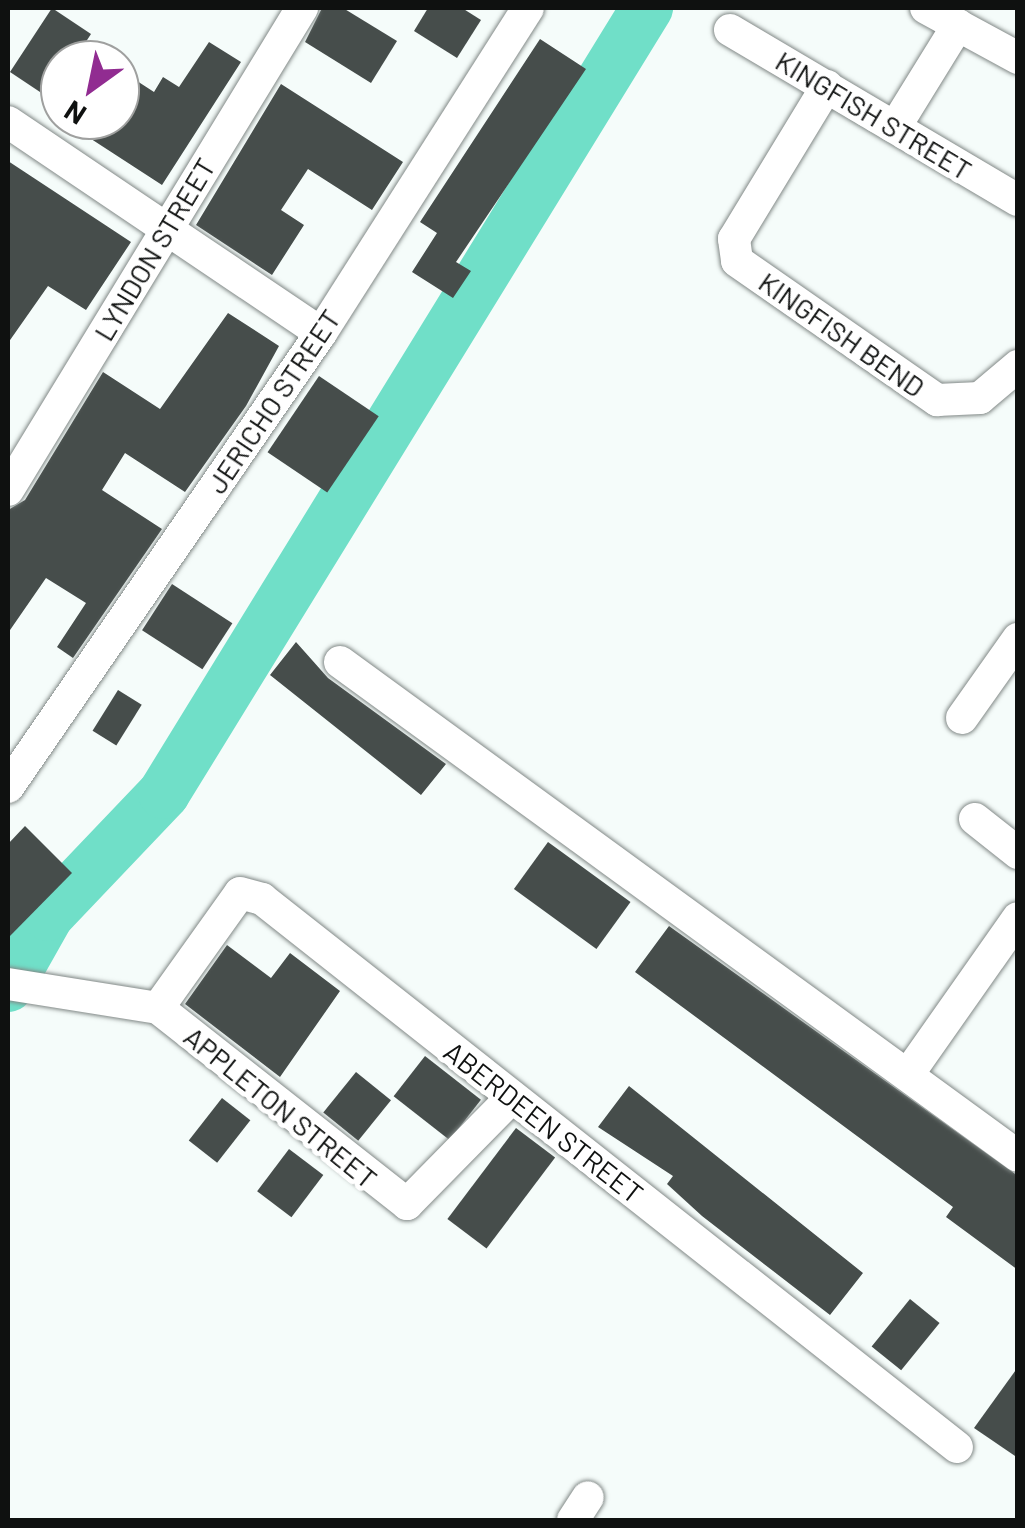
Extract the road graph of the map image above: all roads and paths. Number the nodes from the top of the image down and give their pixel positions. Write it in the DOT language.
graph roads {
  1 [pos="302,8"];
  2 [pos="528,8"];
  3 [pos="926,8"];
  4 [pos="958,24"];
  5 [pos="730,30"];
  6 [pos="1018,58"];
  7 [pos="827,86"];
  8 [pos="8,122"];
  9 [pos="895,127"];
  10 [pos="1018,200"];
  11 [pos="166,228"];
  12 [pos="322,333"];
  13 [pos="1018,366"];
  14 [pos="8,490"];
  15 [pos="1018,639"];
  16 [pos="340,662"];
  17 [pos="962,718"];
  18 [pos="9,783"];
  19 [pos="976,819"];
  20 [pos="1018,853"];
  21 [pos="1018,918"];
  22 [pos="14,987"];
  23 [pos="158,1008"];
  24 [pos="908,1073"];
  25 [pos="512,1097"];
  26 [pos="1018,1156"];
  27 [pos="956,1447"];
  1 -- 11 [label="street, LYNDON STREET"];
  2 -- 12 [label="street, JERICHO STREET"];
  3 -- 4 [label="street"];
  4 -- 6 [label="street"];
  4 -- 9 [label="street"];
  5 -- 7 [label="street, KINGFISH STREET"];
  7 -- 9 [label="street, KINGFISH STREET"];
  7 -- 13 [label="street, KINGFISH BEND"];
  8 -- 11 [label="street"];
  9 -- 10 [label="street, KINGFISH STREET"];
  11 -- 12 [label="street"];
  11 -- 14 [label="street, LYNDON STREET"];
  12 -- 18 [label="street, JERICHO STREET"];
  15 -- 17 [label="street"];
  16 -- 24 [label="street"];
  19 -- 20 [label="street"];
  21 -- 24 [label="street"];
  22 -- 23 [label="street, APPLETON STREET"];
  23 -- 25 [label="street, APPLETON STREET"];
  23 -- 25 [label="street, ABERDEEN STREET"];
  24 -- 26 [label="street"];
  25 -- 27 [label="street, ABERDEEN STREET"];
}
